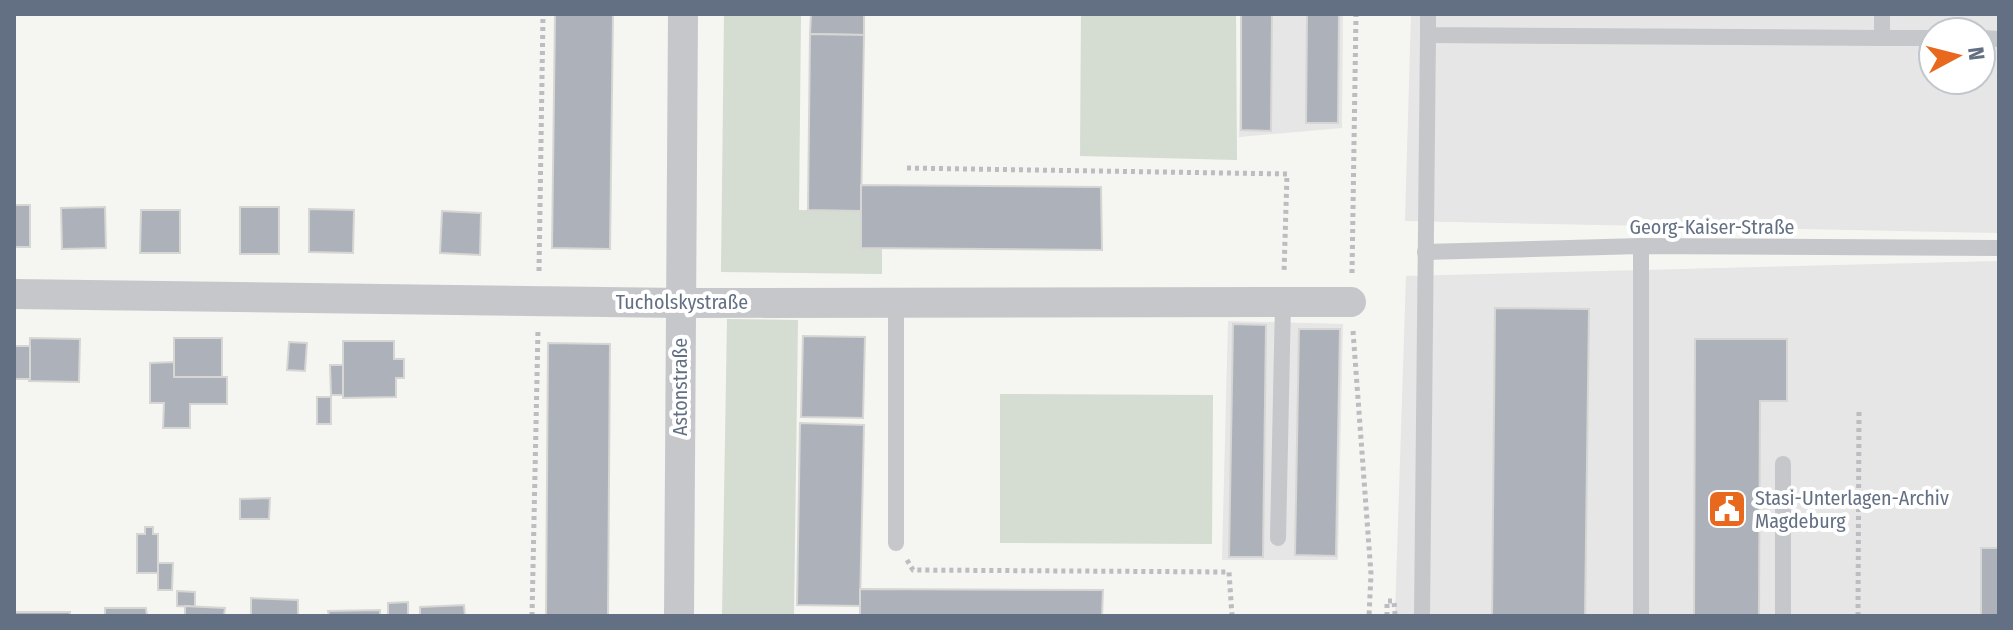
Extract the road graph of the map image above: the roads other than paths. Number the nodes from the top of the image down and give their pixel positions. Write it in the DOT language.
graph roads {
  1 [pos="683,14"];
  2 [pos="1428,14"];
  3 [pos="1882,14"];
  4 [pos="1428,35"];
  5 [pos="1882,38"];
  6 [pos="1917,38"];
  7 [pos="1641,246"];
  8 [pos="1999,248"];
  9 [pos="1425,252"];
  10 [pos="14,294"];
  11 [pos="1283,302"];
  12 [pos="1351,302"];
  13 [pos="681,303"];
  14 [pos="896,303"];
  15 [pos="1783,464"];
  16 [pos="1278,538"];
  17 [pos="896,543"];
  18 [pos="679,616"];
  19 [pos="1422,616"];
  20 [pos="1641,616"];
  21 [pos="1783,616"];
  1 -- 13 [label="street, Astonstraße"];
  2 -- 4 [label="lane"];
  3 -- 5 [label="lane"];
  4 -- 5 [label="lane"];
  4 -- 9 [label="lane"];
  5 -- 6 [label="lane"];
  7 -- 8 [label="lane, Georg-Kaiser-Straße"];
  7 -- 9 [label="lane, Georg-Kaiser-Straße"];
  7 -- 20 [label="lane"];
  9 -- 19 [label="lane"];
  10 -- 13 [label="street, Tucholskystraße"];
  11 -- 12 [label="street, Tucholskystraße"];
  11 -- 14 [label="street, Tucholskystraße"];
  11 -- 16 [label="lane"];
  13 -- 14 [label="street, Tucholskystraße"];
  13 -- 18 [label="street, Astonstraße"];
  14 -- 17 [label="lane"];
  15 -- 21 [label="lane"];
}
